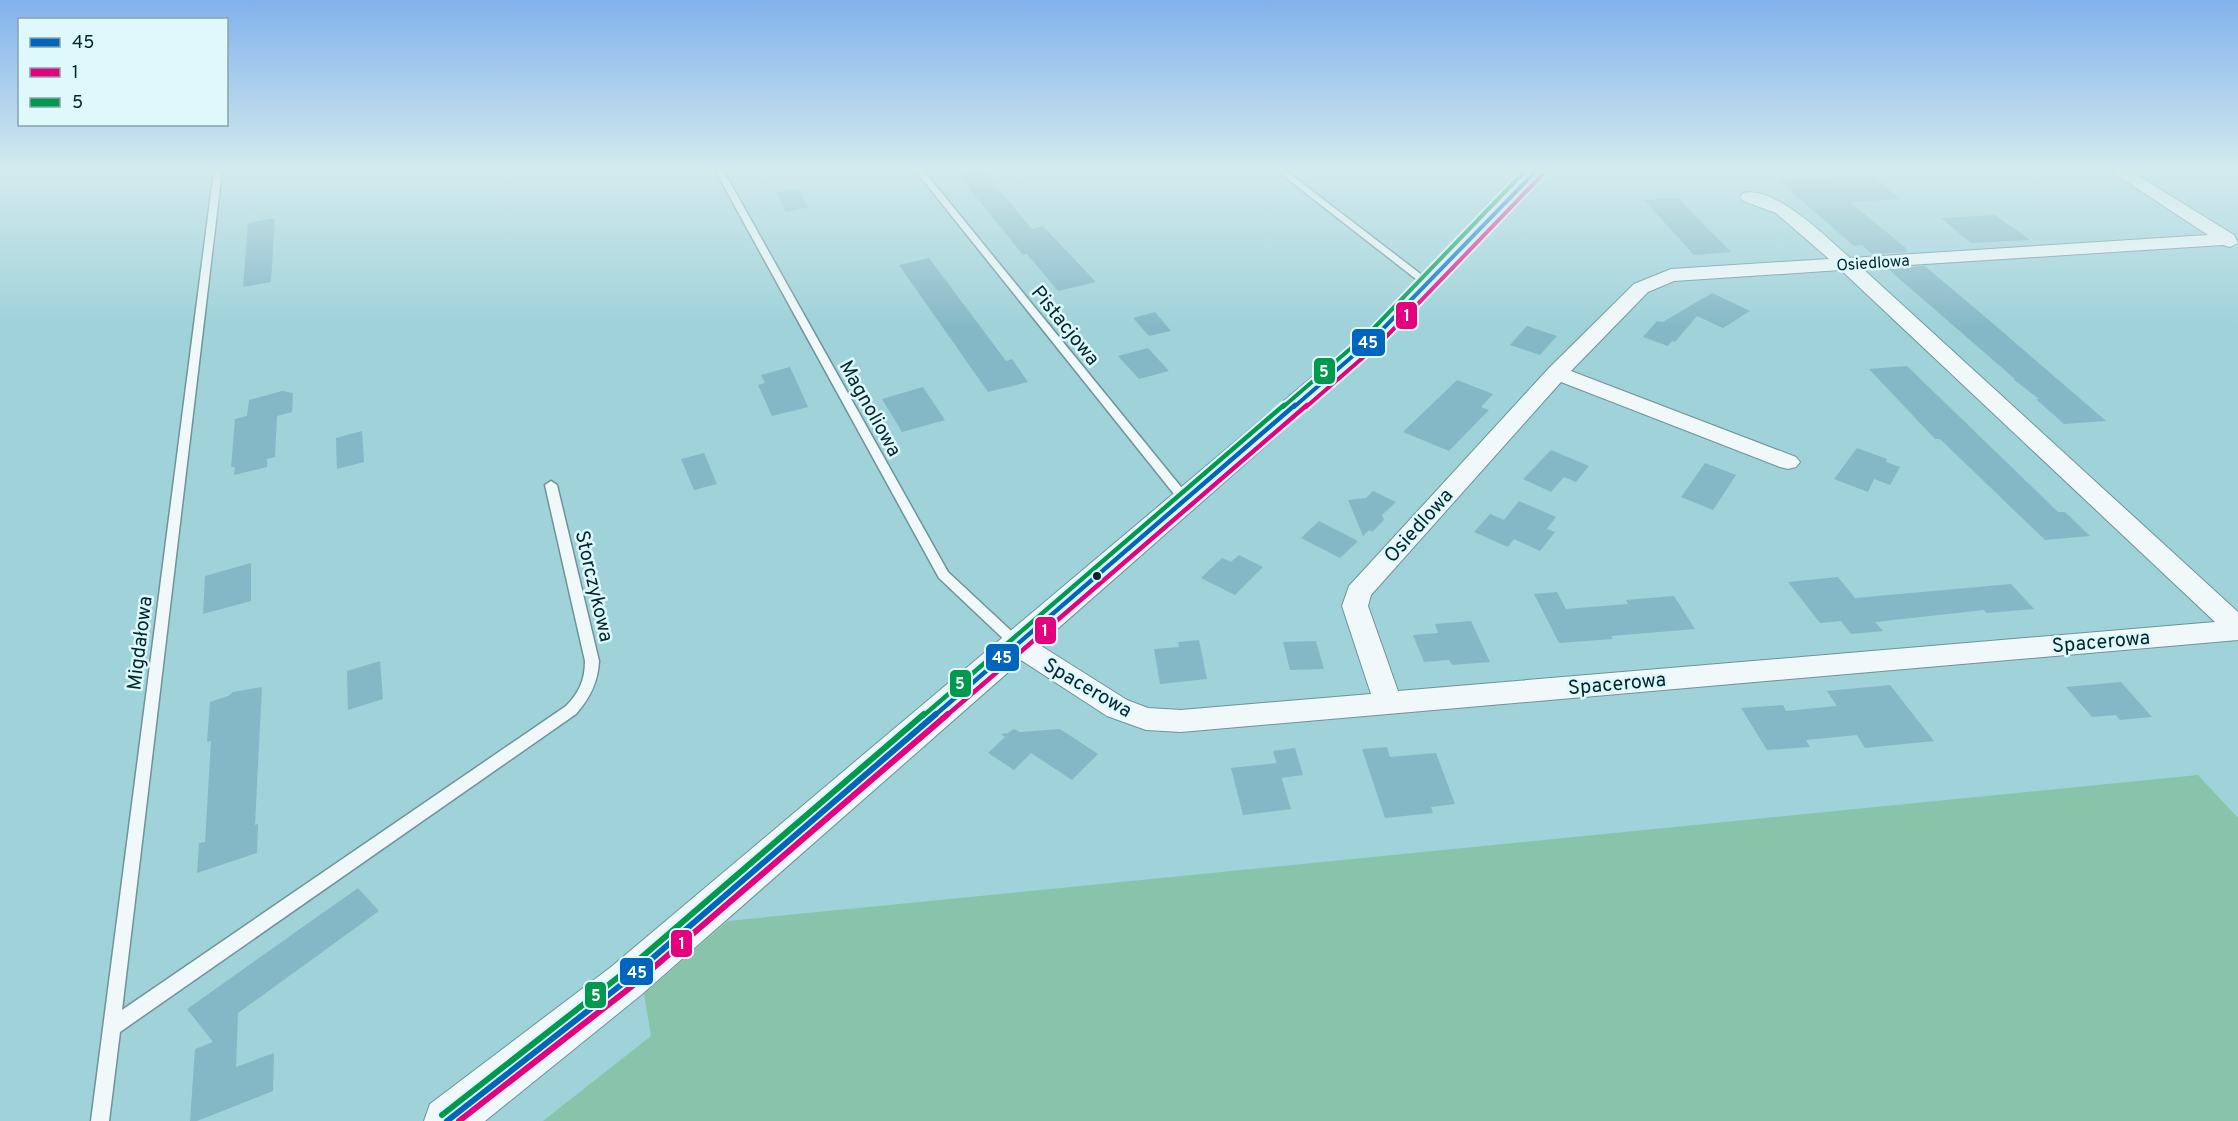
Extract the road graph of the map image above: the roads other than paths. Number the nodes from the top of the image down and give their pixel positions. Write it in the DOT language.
graph roads {
  1 [pos="212,222"];
  2 [pos="748,222"];
  3 [pos="962,222"];
  4 [pos="1348,222"];
  5 [pos="1487,222"];
  6 [pos="1797,222"];
  7 [pos="2201,222"];
  8 [pos="2235,236"];
  9 [pos="1846,264"];
  10 [pos="1428,284"];
  11 [pos="1557,373"];
  12 [pos="1788,462"];
  13 [pos="551,485"];
  14 [pos="1185,501"];
  15 [pos="2238,629"];
  16 [pos="1017,644"];
  17 [pos="1388,703"];
  18 [pos="112,1027"];
  19 [pos="100,1121"];
  20 [pos="447,1121"];
  1 -- 18 [label="lane, Migdałowa"];
  2 -- 16 [label="lane, Magnoliowa"];
  3 -- 14 [label="lane, Pistacjowa"];
  4 -- 10 [label="lane"];
  5 -- 10 [label="street"];
  6 -- 9 [label="street, Spacerowa"];
  7 -- 8 [label="street"];
  8 -- 9 [label="street, Osiedlowa"];
  9 -- 11 [label="street, Osiedlowa"];
  9 -- 15 [label="street, Spacerowa"];
  10 -- 14 [label="street"];
  11 -- 12 [label="street"];
  11 -- 17 [label="street, Osiedlowa"];
  13 -- 18 [label="lane, Storczykowa"];
  14 -- 16 [label="street"];
  15 -- 17 [label="street, Spacerowa"];
  16 -- 17 [label="street, Spacerowa"];
  16 -- 20 [label="street"];
  18 -- 19 [label="lane, Migdałowa"];
}
